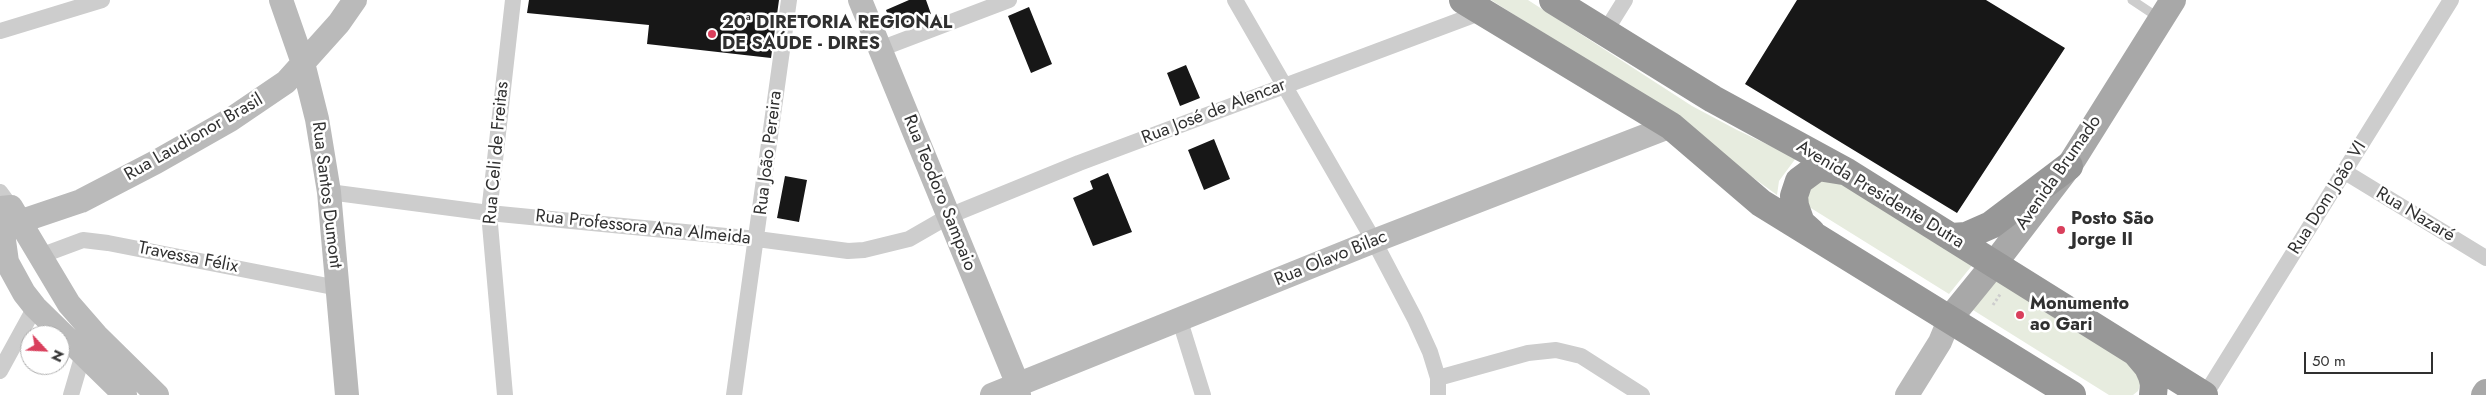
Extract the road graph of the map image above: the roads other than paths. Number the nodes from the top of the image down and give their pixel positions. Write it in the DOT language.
graph roads {
  1 [pos="102,0"];
  2 [pos="281,0"];
  3 [pos="355,0"];
  4 [pos="368,0"];
  5 [pos="513,0"];
  6 [pos="789,0"];
  7 [pos="860,0"];
  8 [pos="1009,0"];
  9 [pos="1235,0"];
  10 [pos="1553,0"];
  11 [pos="1624,0"];
  12 [pos="2132,0"];
  13 [pos="2451,0"];
  14 [pos="1472,6"];
  15 [pos="2167,10"];
  16 [pos="339,23"];
  17 [pos="0,31"];
  18 [pos="1605,32"];
  19 [pos="880,49"];
  20 [pos="303,63"];
  21 [pos="1283,86"];
  22 [pos="1671,126"];
  23 [pos="2069,166"];
  24 [pos="1846,172"];
  25 [pos="2345,172"];
  26 [pos="330,192"];
  27 [pos="5,208"];
  28 [pos="488,213"];
  29 [pos="949,216"];
  30 [pos="1811,232"];
  31 [pos="1951,237"];
  32 [pos="757,239"];
  33 [pos="1374,241"];
  34 [pos="40,256"];
  35 [pos="2486,258"];
  36 [pos="1994,264"];
  37 [pos="338,288"];
  38 [pos="35,307"];
  39 [pos="1180,321"];
  40 [pos="1945,330"];
  41 [pos="2135,352"];
  42 [pos="83,354"];
  43 [pos="0,370"];
  44 [pos="1438,378"];
  45 [pos="1018,390"];
  46 [pos="71,395"];
  47 [pos="125,395"];
  48 [pos="157,395"];
  49 [pos="347,395"];
  50 [pos="505,395"];
  51 [pos="734,395"];
  52 [pos="992,395"];
  53 [pos="1203,395"];
  54 [pos="1438,395"];
  55 [pos="1642,395"];
  56 [pos="1907,395"];
  57 [pos="2072,395"];
  58 [pos="2153,395"];
  59 [pos="2204,395"];
  1 -- 17 [label="street"];
  2 -- 20 [label="street, Rua Santos Dumont"];
  3 -- 16 [label="street, Rua Laudionor Brasil"];
  4 -- 16 [label="street"];
  5 -- 28 [label="street, Rua Celi de Freitas"];
  6 -- 32 [label="street, Rua João Pereira"];
  7 -- 19 [label="street, Rua Teodoro Sampaio"];
  8 -- 19 [label="street"];
  9 -- 21 [label="street"];
  10 -- 18 [label="highway, Avenida Presidente Dutra"];
  11 -- 18 [label="street"];
  12 -- 15 [label="lane"];
  13 -- 25 [label="street, Rua Dom João VI"];
  14 -- 21 [label="street, Rua José de Alencar"];
  14 -- 22 [label="highway"];
  15 -- 23 [label="main road, Avenida Brumado"];
  16 -- 20 [label="street, Rua Laudionor Brasil"];
  18 -- 24 [label="highway, Avenida Presidente Dutra"];
  19 -- 29 [label="street, Rua Teodoro Sampaio"];
  20 -- 26 [label="street, Rua Santos Dumont"];
  20 -- 27 [label="street, Rua Laudionor Brasil"];
  21 -- 29 [label="street, Rua José de Alencar"];
  21 -- 33 [label="street"];
  22 -- 30 [label="highway"];
  22 -- 33 [label="street, Rua Olavo Bilac"];
  23 -- 31 [label="highway"];
  23 -- 36 [label="main road, Avenida Brumado"];
  24 -- 30 [label="highway"];
  24 -- 31 [label="highway, Avenida Presidente Dutra"];
  25 -- 35 [label="street, Rua Nazaré"];
  25 -- 59 [label="street, Rua Dom João VI"];
  26 -- 28 [label="street, Rua Professora Ana Almeida"];
  26 -- 37 [label="street, Rua Santos Dumont"];
  27 -- 34 [label="street"];
  27 -- 38 [label="street"];
  28 -- 32 [label="street, Rua Professora Ana Almeida"];
  28 -- 50 [label="street, Rua Celi de Freitas"];
  29 -- 32 [label="street, Rua Professora Ana Almeida"];
  29 -- 45 [label="street, Rua Teodoro Sampaio"];
  30 -- 40 [label="highway"];
  31 -- 36 [label="highway, Avenida Presidente Dutra"];
  32 -- 51 [label="street, Rua João Pereira"];
  33 -- 39 [label="street, Rua Olavo Bilac"];
  33 -- 44 [label="street"];
  34 -- 37 [label="street, Travessa Félix"];
  34 -- 48 [label="street"];
  36 -- 40 [label="main road, Avenida Brumado"];
  36 -- 41 [label="highway, Avenida Presidente Dutra"];
  37 -- 49 [label="street, Rua Santos Dumont"];
  38 -- 42 [label="street"];
  38 -- 43 [label="street"];
  39 -- 45 [label="street, Rua Olavo Bilac"];
  39 -- 53 [label="street"];
  40 -- 56 [label="street"];
  40 -- 57 [label="highway"];
  41 -- 58 [label="highway"];
  41 -- 59 [label="highway, Avenida Presidente Dutra"];
  42 -- 46 [label="street"];
  42 -- 47 [label="street"];
  44 -- 54 [label="street"];
  44 -- 55 [label="street"];
  45 -- 52 [label="street, Rua Olavo Bilac"];
}
